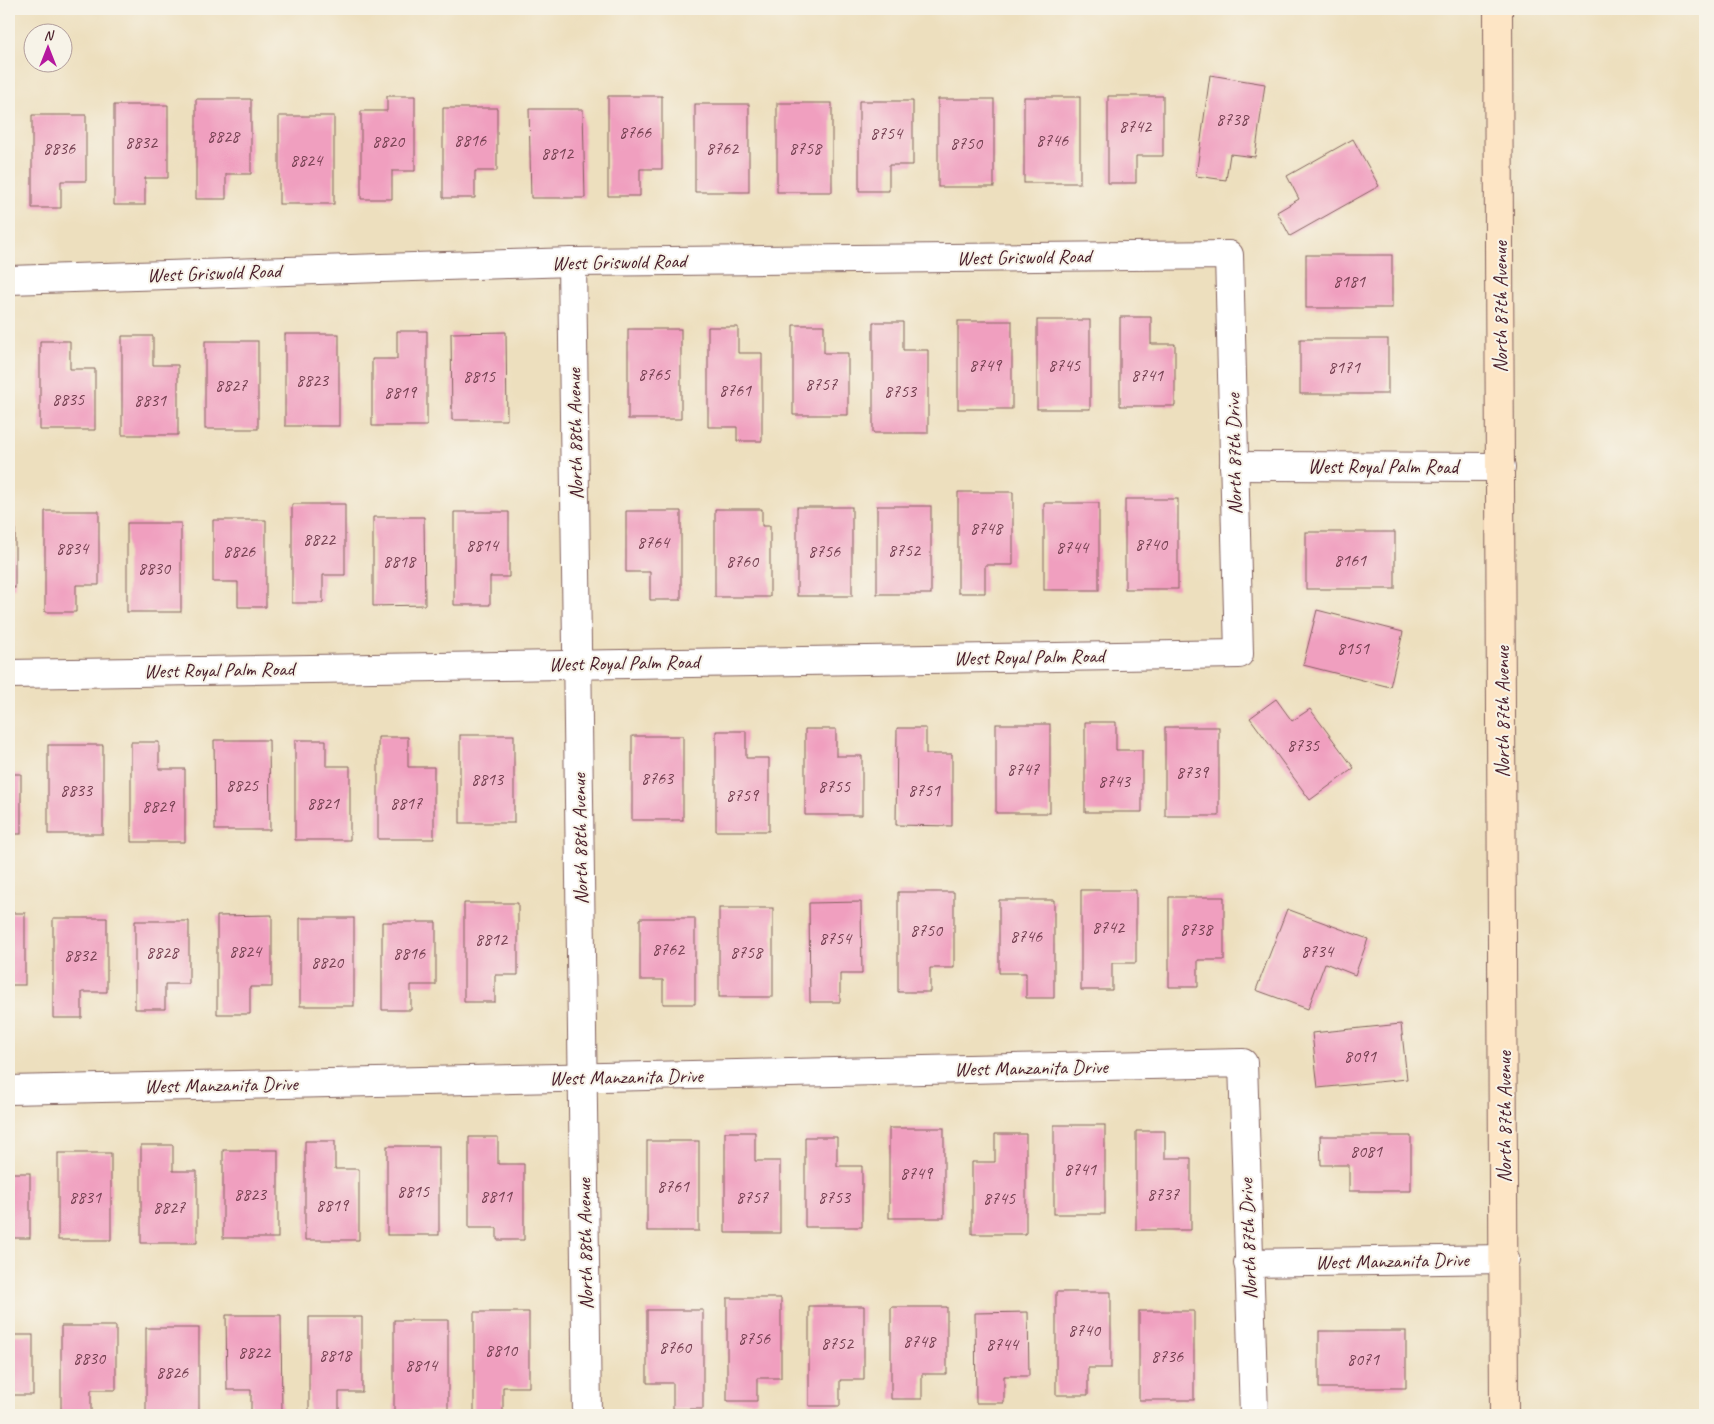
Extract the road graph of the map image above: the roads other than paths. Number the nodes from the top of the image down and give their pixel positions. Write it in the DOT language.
graph roads {
  1 [pos="1498,9"];
  2 [pos="1229,255"];
  3 [pos="572,262"];
  4 [pos="9,280"];
  5 [pos="1234,466"];
  6 [pos="1501,467"];
  7 [pos="1239,654"];
  8 [pos="578,664"];
  9 [pos="9,674"];
  10 [pos="1243,1063"];
  11 [pos="583,1078"];
  12 [pos="9,1090"];
  13 [pos="1505,1260"];
  14 [pos="1248,1263"];
  15 [pos="587,1415"];
  16 [pos="1254,1415"];
  17 [pos="1504,1415"];
  1 -- 6 [label="street, North 87th Avenue"];
  2 -- 3 [label="street, West Griswold Road"];
  2 -- 5 [label="street, North 87th Drive"];
  3 -- 4 [label="street, West Griswold Road"];
  3 -- 8 [label="street, North 88th Avenue"];
  5 -- 6 [label="street, West Royal Palm Road"];
  5 -- 7 [label="street, North 87th Drive"];
  6 -- 13 [label="street, North 87th Avenue"];
  7 -- 8 [label="street, West Royal Palm Road"];
  8 -- 9 [label="street, West Royal Palm Road"];
  8 -- 11 [label="street, North 88th Avenue"];
  10 -- 11 [label="street, West Manzanita Drive"];
  10 -- 14 [label="street, North 87th Drive"];
  11 -- 12 [label="street, West Manzanita Drive"];
  11 -- 15 [label="street, North 88th Avenue"];
  13 -- 14 [label="street, West Manzanita Drive"];
  13 -- 17 [label="street, North 87th Avenue"];
  14 -- 16 [label="street, North 87th Drive"];
}
